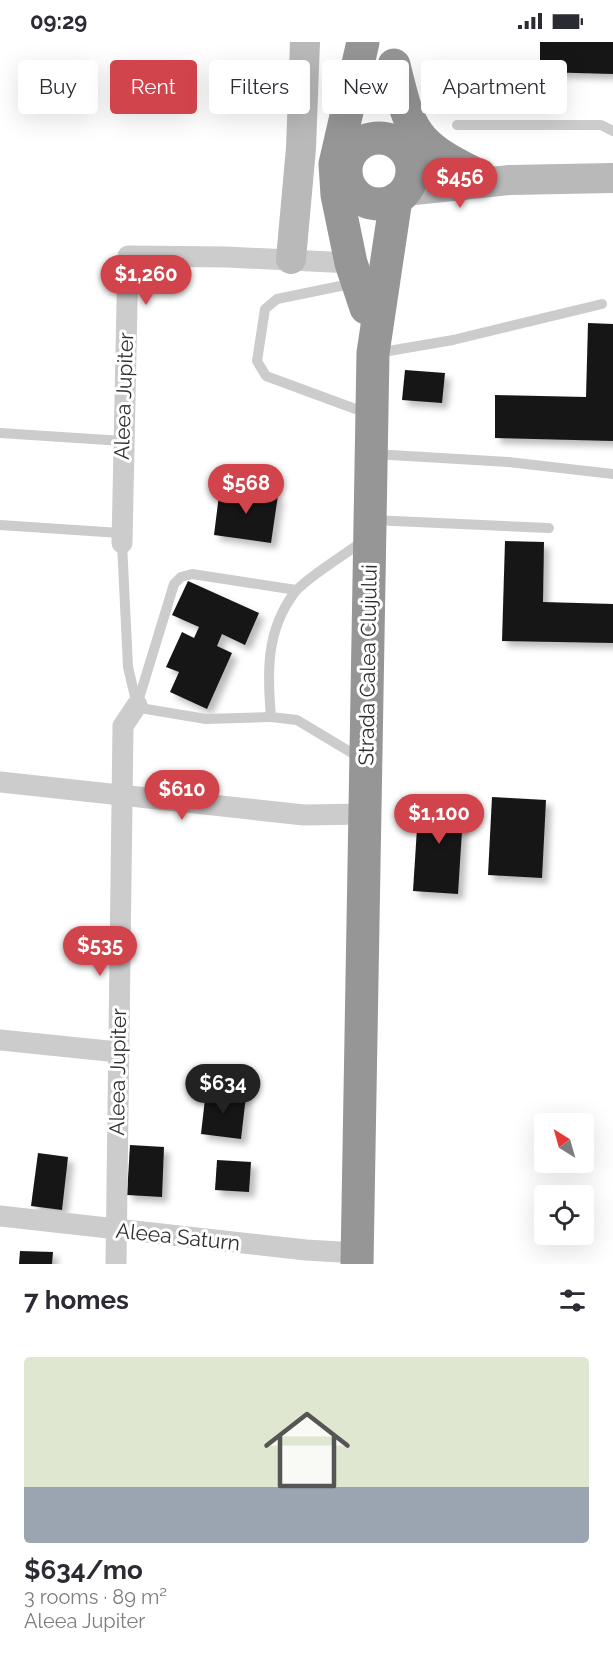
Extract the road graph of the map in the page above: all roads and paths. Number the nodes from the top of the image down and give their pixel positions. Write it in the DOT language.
graph roads {
  1 [pos="305,42"];
  2 [pos="365,42"];
  3 [pos="394,54"];
  4 [pos="457,125"];
  5 [pos="613,131"];
  6 [pos="356,147"];
  7 [pos="406,152"];
  8 [pos="474,173"];
  9 [pos="613,177"];
  10 [pos="510,180"];
  11 [pos="353,191"];
  12 [pos="400,195"];
  13 [pos="291,259"];
  14 [pos="358,285"];
  15 [pos="602,304"];
  16 [pos="373,353"];
  17 [pos="372,415"];
  18 [pos="0,433"];
  19 [pos="123,441"];
  20 [pos="371,453"];
  21 [pos="613,474"];
  22 [pos="0,525"];
  23 [pos="370,528"];
  24 [pos="549,528"];
  25 [pos="121,538"];
  26 [pos="296,591"];
  27 [pos="137,705"];
  28 [pos="271,717"];
  29 [pos="366,761"];
  30 [pos="0,782"];
  31 [pos="122,794"];
  32 [pos="365,814"];
  33 [pos="0,1040"];
  34 [pos="118,1052"];
  35 [pos="0,1216"];
  36 [pos="116,1230"];
  37 [pos="357,1258"];
  38 [pos="116,1264"];
  1 -- 13 [label="main road"];
  2 -- 6 [label="highway"];
  2 -- 14 [label="highway"];
  3 -- 7 [label="highway"];
  3 -- 8 [label="highway"];
  4 -- 5 [label="lane"];
  6 -- 7 [label="highway"];
  6 -- 11 [label="highway"];
  7 -- 8 [label="main road"];
  7 -- 12 [label="highway"];
  8 -- 10 [label="main road"];
  9 -- 10 [label="main road"];
  10 -- 12 [label="main road"];
  11 -- 12 [label="highway"];
  11 -- 14 [label="highway, Strada Calea Clujului"];
  12 -- 16 [label="highway, Strada Calea Clujului"];
  13 -- 14 [label="street, Aleea Jupiter"];
  13 -- 19 [label="street, Aleea Jupiter"];
  14 -- 16 [label="highway, Strada Calea Clujului"];
  14 -- 17 [label="lane"];
  15 -- 16 [label="lane"];
  16 -- 17 [label="highway, Strada Calea Clujului"];
  17 -- 20 [label="highway, Strada Calea Clujului"];
  18 -- 19 [label="lane"];
  19 -- 25 [label="street, Aleea Jupiter"];
  20 -- 21 [label="lane"];
  20 -- 23 [label="highway, Strada Calea Clujului"];
  22 -- 25 [label="lane"];
  23 -- 24 [label="lane"];
  23 -- 26 [label="lane"];
  23 -- 29 [label="highway, Strada Calea Clujului"];
  25 -- 27 [label="lane"];
  26 -- 27 [label="lane"];
  26 -- 28 [label="lane"];
  27 -- 28 [label="lane"];
  27 -- 31 [label="street, Aleea Jupiter"];
  28 -- 29 [label="lane"];
  29 -- 32 [label="highway, Strada Calea Clujului"];
  30 -- 31 [label="street"];
  31 -- 32 [label="street"];
  31 -- 34 [label="street, Aleea Jupiter"];
  32 -- 37 [label="highway, Strada Calea Clujului"];
  33 -- 34 [label="street"];
  34 -- 36 [label="street, Aleea Jupiter"];
  35 -- 36 [label="street, Aleea Saturn"];
  36 -- 37 [label="street, Aleea Saturn"];
  36 -- 38 [label="street, Aleea Jupiter"];
}
